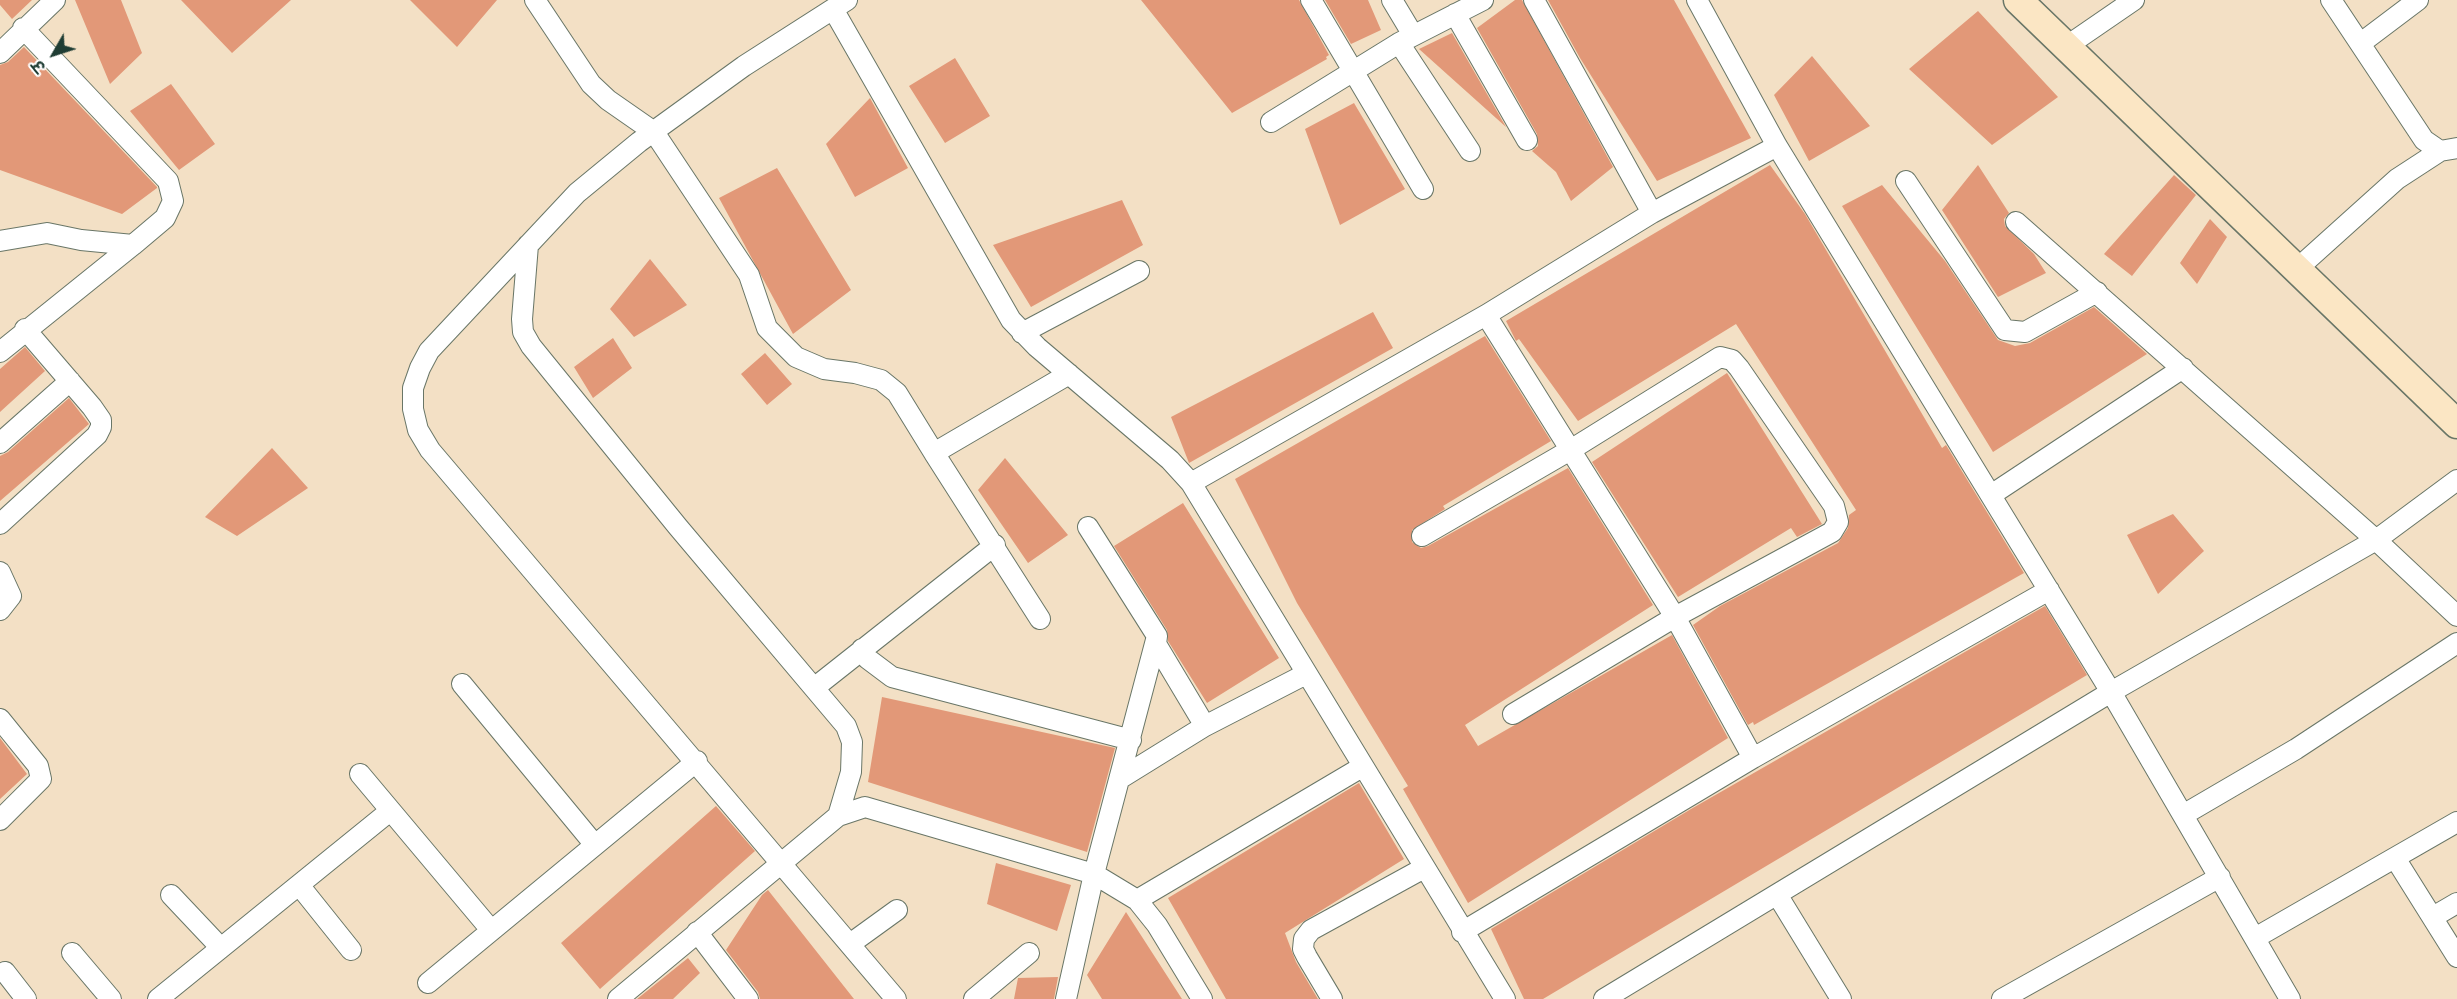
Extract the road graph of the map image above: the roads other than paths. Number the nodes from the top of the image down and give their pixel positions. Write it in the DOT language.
graph roads {
  1 [pos="55,0"];
  2 [pos="535,0"];
  3 [pos="1311,0"];
  4 [pos="1392,0"];
  5 [pos="1483,0"];
  6 [pos="1534,0"];
  7 [pos="1697,0"];
  8 [pos="2018,0"];
  9 [pos="2134,0"];
  10 [pos="2331,0"];
  11 [pos="2418,0"];
  12 [pos="840,4"];
  13 [pos="1455,14"];
  14 [pos="23,28"];
  15 [pos="1406,39"];
  16 [pos="2361,43"];
  17 [pos="2067,46"];
  18 [pos="0,53"];
  19 [pos="1353,71"];
  20 [pos="1271,122"];
  21 [pos="654,132"];
  22 [pos="1527,140"];
  23 [pos="1777,146"];
  24 [pos="2449,149"];
  25 [pos="1470,151"];
  26 [pos="1906,181"];
  27 [pos="1423,189"];
  28 [pos="1652,213"];
  29 [pos="2016,222"];
  30 [pos="0,241"];
  31 [pos="133,245"];
  32 [pos="528,245"];
  33 [pos="2297,269"];
  34 [pos="1139,271"];
  35 [pos="2097,292"];
  36 [pos="1486,315"];
  37 [pos="25,330"];
  38 [pos="1022,333"];
  39 [pos="0,352"];
  40 [pos="2183,368"];
  41 [pos="1069,374"];
  42 [pos="70,381"];
  43 [pos="2457,424"];
  44 [pos="0,443"];
  45 [pos="1572,449"];
  46 [pos="934,453"];
  47 [pos="2457,480"];
  48 [pos="1191,483"];
  49 [pos="1991,495"];
  50 [pos="0,524"];
  51 [pos="1088,527"];
  52 [pos="1422,536"];
  53 [pos="2376,540"];
  54 [pos="995,545"];
  55 [pos="0,572"];
  56 [pos="2049,590"];
  57 [pos="0,610"];
  58 [pos="2457,615"];
  59 [pos="1675,618"];
  60 [pos="1040,619"];
  61 [pos="1157,636"];
  62 [pos="2457,644"];
  63 [pos="862,649"];
  64 [pos="1306,674"];
  65 [pos="462,684"];
  66 [pos="814,688"];
  67 [pos="2111,692"];
  68 [pos="1513,714"];
  69 [pos="0,719"];
  70 [pos="1205,726"];
  71 [pos="1131,740"];
  72 [pos="1753,758"];
  73 [pos="697,761"];
  74 [pos="1362,767"];
  75 [pos="360,774"];
  76 [pos="1121,778"];
  77 [pos="390,810"];
  78 [pos="2183,815"];
  79 [pos="838,816"];
  80 [pos="0,820"];
  81 [pos="2457,822"];
  82 [pos="595,845"];
  83 [pos="2395,858"];
  84 [pos="781,862"];
  85 [pos="1424,868"];
  86 [pos="1094,874"];
  87 [pos="2220,877"];
  88 [pos="299,885"];
  89 [pos="171,895"];
  90 [pos="1778,896"];
  91 [pos="1137,900"];
  92 [pos="2457,903"];
  93 [pos="897,910"];
  94 [pos="2433,917"];
  95 [pos="491,930"];
  96 [pos="697,932"];
  97 [pos="1462,932"];
  98 [pos="2256,938"];
  99 [pos="850,944"];
  100 [pos="221,948"];
  101 [pos="351,950"];
  102 [pos="1029,953"];
  103 [pos="72,954"];
  104 [pos="2457,957"];
  105 [pos="5,972"];
  106 [pos="1071,973"];
  107 [pos="428,983"];
  108 [pos="26,999"];
  109 [pos="111,999"];
  110 [pos="158,999"];
  111 [pos="618,999"];
  112 [pos="748,999"];
  113 [pos="896,999"];
  114 [pos="974,999"];
  115 [pos="1066,999"];
  116 [pos="1083,999"];
  117 [pos="1202,999"];
  118 [pos="1332,999"];
  119 [pos="1505,999"];
  120 [pos="1604,999"];
  121 [pos="1841,999"];
  122 [pos="2002,999"];
  123 [pos="2290,999"];
  1 -- 14 [label="street"];
  2 -- 21 [label="street"];
  3 -- 19 [label="street"];
  4 -- 15 [label="street"];
  5 -- 13 [label="street"];
  6 -- 28 [label="street"];
  7 -- 23 [label="street"];
  8 -- 17 [label="main road"];
  9 -- 17 [label="street"];
  10 -- 16 [label="street"];
  11 -- 16 [label="street"];
  12 -- 21 [label="street"];
  12 -- 38 [label="street"];
  13 -- 15 [label="street"];
  13 -- 22 [label="street"];
  14 -- 18 [label="street"];
  14 -- 31 [label="street"];
  15 -- 19 [label="street"];
  15 -- 25 [label="street"];
  16 -- 24 [label="street"];
  17 -- 33 [label="main road"];
  19 -- 20 [label="street"];
  19 -- 27 [label="street"];
  21 -- 32 [label="street"];
  21 -- 46 [label="street"];
  23 -- 28 [label="street"];
  23 -- 49 [label="street"];
  24 -- 33 [label="street"];
  26 -- 35 [label="street"];
  28 -- 36 [label="street"];
  29 -- 35 [label="street"];
  30 -- 31 [label="street"];
  31 -- 37 [label="street"];
  32 -- 66 [label="street"];
  32 -- 73 [label="street"];
  33 -- 43 [label="main road"];
  34 -- 38 [label="street"];
  35 -- 40 [label="street"];
  36 -- 45 [label="street"];
  36 -- 48 [label="street"];
  37 -- 39 [label="street"];
  37 -- 42 [label="street"];
  38 -- 41 [label="street"];
  40 -- 49 [label="street"];
  40 -- 53 [label="street"];
  41 -- 46 [label="street"];
  41 -- 48 [label="street"];
  42 -- 44 [label="street"];
  42 -- 50 [label="street"];
  45 -- 52 [label="street"];
  45 -- 59 [label="street"];
  45 -- 59 [label="street"];
  46 -- 54 [label="street"];
  47 -- 53 [label="street"];
  48 -- 64 [label="street"];
  49 -- 56 [label="street"];
  51 -- 61 [label="street"];
  53 -- 58 [label="street"];
  53 -- 67 [label="street"];
  54 -- 60 [label="street"];
  54 -- 63 [label="street"];
  55 -- 57 [label="street"];
  56 -- 67 [label="street"];
  56 -- 72 [label="street"];
  59 -- 68 [label="street"];
  59 -- 72 [label="street"];
  61 -- 70 [label="street"];
  61 -- 71 [label="street"];
  62 -- 78 [label="street"];
  63 -- 66 [label="street"];
  63 -- 71 [label="street"];
  64 -- 70 [label="street"];
  64 -- 74 [label="street"];
  65 -- 82 [label="street"];
  66 -- 79 [label="street"];
  67 -- 78 [label="street"];
  67 -- 90 [label="street"];
  69 -- 80 [label="street"];
  70 -- 76 [label="street"];
  71 -- 76 [label="street"];
  72 -- 97 [label="street"];
  73 -- 82 [label="street"];
  73 -- 84 [label="street"];
  74 -- 85 [label="street"];
  74 -- 91 [label="street"];
  75 -- 77 [label="street"];
  76 -- 86 [label="street"];
  77 -- 88 [label="street"];
  77 -- 95 [label="street"];
  78 -- 87 [label="street"];
  79 -- 84 [label="street"];
  79 -- 86 [label="street"];
  81 -- 83 [label="street"];
  82 -- 95 [label="street"];
  83 -- 94 [label="street"];
  83 -- 98 [label="street"];
  84 -- 96 [label="street"];
  84 -- 99 [label="street"];
  85 -- 97 [label="street"];
  85 -- 118 [label="street"];
  86 -- 91 [label="street"];
  86 -- 106 [label="street"];
  87 -- 98 [label="street"];
  87 -- 122 [label="street"];
  88 -- 100 [label="street"];
  88 -- 101 [label="street"];
  89 -- 100 [label="street"];
  90 -- 120 [label="street"];
  90 -- 121 [label="street"];
  91 -- 117 [label="street"];
  92 -- 94 [label="street"];
  93 -- 99 [label="street"];
  94 -- 104 [label="street"];
  95 -- 107 [label="street"];
  96 -- 111 [label="street"];
  96 -- 112 [label="street"];
  97 -- 119 [label="street"];
  98 -- 123 [label="street"];
  99 -- 113 [label="street"];
  100 -- 110 [label="street"];
  102 -- 114 [label="street"];
  103 -- 109 [label="street"];
  105 -- 108 [label="street"];
  106 -- 115 [label="street"];
  106 -- 116 [label="street"];
}
